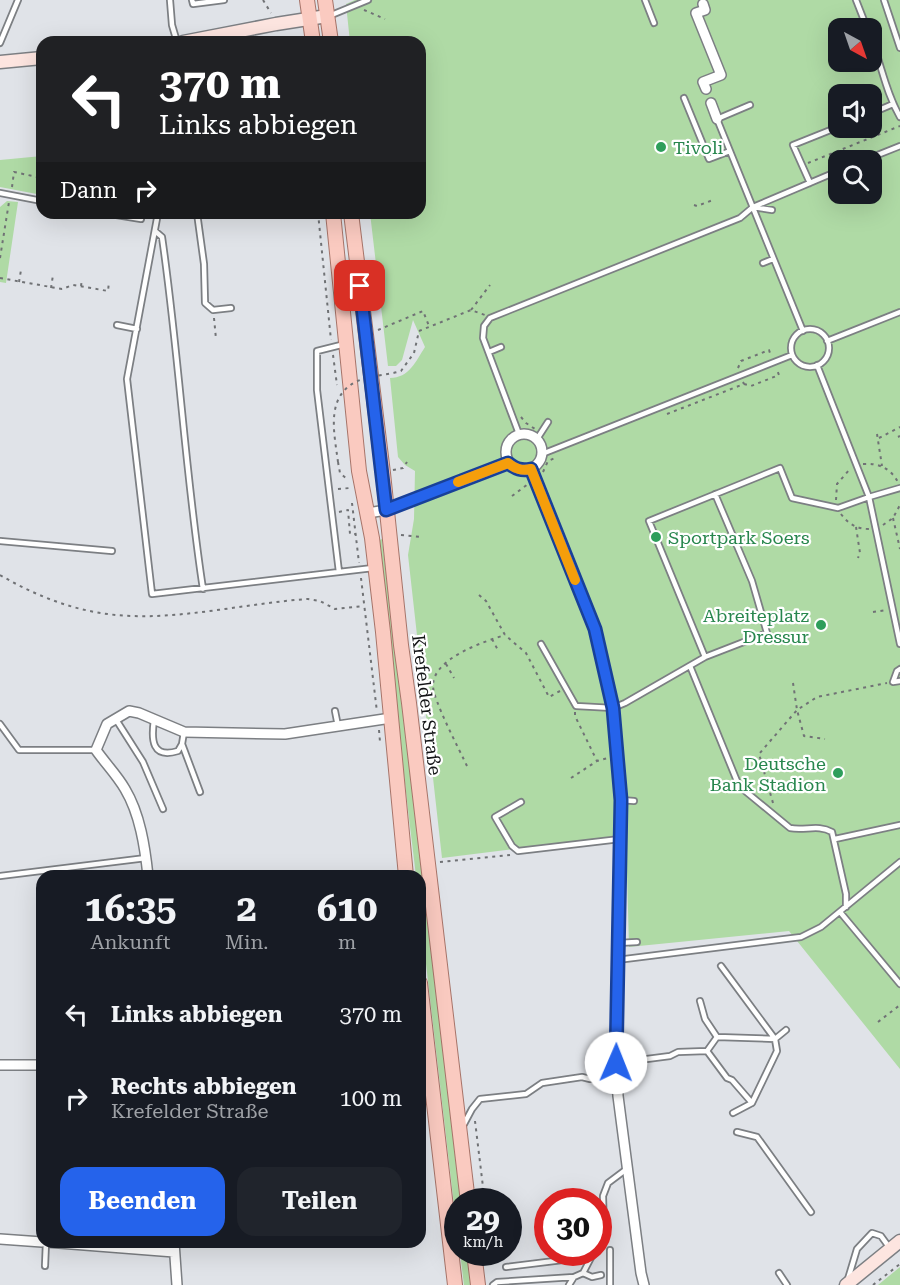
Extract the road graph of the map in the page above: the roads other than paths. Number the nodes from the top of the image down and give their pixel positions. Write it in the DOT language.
graph roads {
  1 [pos="18,0"];
  2 [pos="170,0"];
  3 [pos="192,0"];
  4 [pos="224,0"];
  5 [pos="307,0"];
  6 [pos="326,0"];
  7 [pos="368,0"];
  8 [pos="645,0"];
  9 [pos="856,0"];
  10 [pos="884,0"];
  11 [pos="703,4"];
  12 [pos="327,16"];
  13 [pos="863,18"];
  14 [pos="310,19"];
  15 [pos="654,23"];
  16 [pos="175,36"];
  17 [pos="216,36"];
  18 [pos="312,36"];
  19 [pos="330,36"];
  20 [pos="0,43"];
  21 [pos="900,48"];
  22 [pos="36,59"];
  23 [pos="0,62"];
  24 [pos="882,72"];
  25 [pos="706,90"];
  26 [pos="684,98"];
  27 [pos="711,103"];
  28 [pos="893,104"];
  29 [pos="750,105"];
  30 [pos="882,109"];
  31 [pos="900,117"];
  32 [pos="717,119"];
  33 [pos="828,131"];
  34 [pos="900,146"];
  35 [pos="730,150"];
  36 [pos="882,153"];
  37 [pos="828,175"];
  38 [pos="810,183"];
  39 [pos="0,193"];
  40 [pos="36,200"];
  41 [pos="753,207"];
  42 [pos="772,210"];
  43 [pos="157,219"];
  44 [pos="198,219"];
  45 [pos="334,219"];
  46 [pos="352,219"];
  47 [pos="154,231"];
  48 [pos="773,259"];
  49 [pos="763,263"];
  50 [pos="231,308"];
  51 [pos="900,312"];
  52 [pos="117,325"];
  53 [pos="137,329"];
  54 [pos="802,331"];
  55 [pos="827,341"];
  56 [pos="345,344"];
  57 [pos="501,347"];
  58 [pos="489,352"];
  59 [pos="792,355"];
  60 [pos="817,365"];
  61 [pos="548,422"];
  62 [pos="519,435"];
  63 [pos="537,439"];
  64 [pos="542,454"];
  65 [pos="508,463"];
  66 [pos="531,469"];
  67 [pos="900,488"];
  68 [pos="715,494"];
  69 [pos="869,497"];
  70 [pos="386,510"];
  71 [pos="368,513"];
  72 [pos="0,541"];
  73 [pos="112,552"];
  74 [pos="375,568"];
  75 [pos="339,572"];
  76 [pos="203,589"];
  77 [pos="541,644"];
  78 [pos="900,644"];
  79 [pos="705,657"];
  80 [pos="690,666"];
  81 [pos="900,669"];
  82 [pos="900,681"];
  83 [pos="613,708"];
  84 [pos="336,711"];
  85 [pos="115,718"];
  86 [pos="385,719"];
  87 [pos="154,720"];
  88 [pos="0,724"];
  89 [pos="338,726"];
  90 [pos="184,732"];
  91 [pos="182,744"];
  92 [pos="96,750"];
  93 [pos="200,792"];
  94 [pos="621,800"];
  95 [pos="634,801"];
  96 [pos="521,802"];
  97 [pos="163,809"];
  98 [pos="900,825"];
  99 [pos="835,838"];
  100 [pos="621,839"];
  101 [pos="146,858"];
  102 [pos="900,862"];
  103 [pos="49,870"];
  104 [pos="147,870"];
  105 [pos="405,870"];
  106 [pos="36,872"];
  107 [pos="0,876"];
  108 [pos="846,907"];
  109 [pos="840,912"];
  110 [pos="637,942"];
  111 [pos="617,943"];
  112 [pos="617,960"];
  113 [pos="721,966"];
  114 [pos="900,984"];
  115 [pos="700,1002"];
  116 [pos="786,1030"];
  117 [pos="717,1037"];
  118 [pos="776,1039"];
  119 [pos="707,1051"];
  120 [pos="426,1059"];
  121 [pos="616,1063"];
  122 [pos="0,1065"];
  123 [pos="36,1065"];
  124 [pos="617,1075"];
  125 [pos="752,1103"];
  126 [pos="733,1113"];
  127 [pos="460,1131"];
  128 [pos="738,1132"];
  129 [pos="628,1168"];
  130 [pos="466,1188"];
  131 [pos="606,1188"];
  132 [pos="811,1212"];
  133 [pos="0,1239"];
  134 [pos="36,1241"];
  135 [pos="895,1245"];
  136 [pos="45,1248"];
  137 [pos="174,1248"];
  138 [pos="534,1264"];
  139 [pos="45,1266"];
  140 [pos="476,1266"];
  141 [pos="587,1266"];
  142 [pos="610,1266"];
  143 [pos="506,1267"];
  144 [pos="583,1273"];
  145 [pos="779,1274"];
  146 [pos="601,1275"];
  147 [pos="574,1276"];
  148 [pos="502,1283"];
  149 [pos="177,1285"];
  150 [pos="455,1285"];
  151 [pos="478,1285"];
  152 [pos="492,1285"];
  153 [pos="569,1285"];
  154 [pos="610,1285"];
  155 [pos="644,1285"];
  156 [pos="787,1285"];
  157 [pos="846,1285"];
  1 -- 20 [label="lane"];
  2 -- 16 [label="lane"];
  3 -- 4 [label="lane"];
  5 -- 14 [label="main road"];
  6 -- 12 [label="main road"];
  7 -- 12 [label="lane"];
  8 -- 15 [label="lane"];
  9 -- 13 [label="lane"];
  10 -- 21 [label="lane"];
  11 -- 25 [label="street"];
  12 -- 14 [label="street"];
  12 -- 19 [label="main road"];
  14 -- 17 [label="street"];
  14 -- 18 [label="main road"];
  22 -- 23 [label="street"];
  24 -- 28 [label="lane"];
  26 -- 35 [label="lane"];
  27 -- 32 [label="street"];
  28 -- 30 [label="lane"];
  28 -- 31 [label="lane"];
  29 -- 32 [label="lane"];
  32 -- 35 [label="lane"];
  33 -- 38 [label="lane"];
  34 -- 36 [label="lane"];
  35 -- 41 [label="lane"];
  37 -- 38 [label="lane"];
  38 -- 41 [label="lane"];
  39 -- 40 [label="lane"];
  41 -- 42 [label="lane"];
  41 -- 48 [label="lane"];
  41 -- 58 [label="lane"];
  43 -- 47 [label="lane"];
  44 -- 50 [label="lane"];
  45 -- 56 [label="main road, Krefelder Straße"];
  46 -- 70 [label="main road, Krefelder Straße"];
  47 -- 53 [label="lane"];
  47 -- 76 [label="lane"];
  48 -- 49 [label="lane"];
  48 -- 54 [label="lane"];
  51 -- 55 [label="lane"];
  52 -- 53 [label="lane"];
  53 -- 76 [label="lane"];
  54 -- 55 [label="lane"];
  54 -- 59 [label="lane"];
  55 -- 60 [label="lane"];
  56 -- 71 [label="main road, Krefelder Straße"];
  56 -- 75 [label="lane"];
  57 -- 58 [label="lane"];
  58 -- 62 [label="lane"];
  59 -- 60 [label="lane"];
  59 -- 64 [label="lane"];
  60 -- 69 [label="lane"];
  61 -- 63 [label="lane"];
  62 -- 63 [label="street"];
  62 -- 65 [label="street"];
  63 -- 64 [label="street"];
  64 -- 66 [label="street"];
  65 -- 66 [label="street"];
  65 -- 70 [label="street"];
  66 -- 83 [label="street"];
  67 -- 69 [label="lane"];
  68 -- 69 [label="lane"];
  68 -- 79 [label="lane"];
  68 -- 79 [label="lane"];
  69 -- 78 [label="lane"];
  70 -- 71 [label="street"];
  70 -- 127 [label="main road, Krefelder Straße"];
  71 -- 74 [label="main road, Krefelder Straße"];
  72 -- 73 [label="lane"];
  74 -- 75 [label="lane"];
  74 -- 86 [label="main road, Krefelder Straße"];
  75 -- 76 [label="lane"];
  77 -- 83 [label="lane"];
  79 -- 80 [label="lane"];
  80 -- 83 [label="lane"];
  80 -- 99 [label="lane"];
  81 -- 82 [label="lane"];
  83 -- 94 [label="street"];
  84 -- 89 [label="lane"];
  85 -- 87 [label="street"];
  85 -- 92 [label="street"];
  85 -- 97 [label="lane"];
  86 -- 89 [label="street"];
  86 -- 105 [label="main road, Krefelder Straße"];
  87 -- 90 [label="street"];
  87 -- 91 [label="lane"];
  88 -- 92 [label="lane"];
  89 -- 90 [label="street"];
  90 -- 91 [label="lane"];
  91 -- 93 [label="lane"];
  92 -- 101 [label="street"];
  94 -- 95 [label="lane"];
  94 -- 100 [label="street"];
  96 -- 100 [label="lane"];
  98 -- 99 [label="lane"];
  99 -- 108 [label="lane"];
  100 -- 111 [label="street"];
  101 -- 103 [label="lane"];
  101 -- 104 [label="street"];
  102 -- 108 [label="lane"];
  106 -- 107 [label="lane"];
  108 -- 109 [label="lane"];
  109 -- 112 [label="lane"];
  109 -- 114 [label="lane"];
  110 -- 111 [label="lane"];
  111 -- 112 [label="street"];
  112 -- 121 [label="street"];
  113 -- 118 [label="lane"];
  115 -- 117 [label="lane"];
  116 -- 118 [label="lane"];
  117 -- 118 [label="lane"];
  117 -- 119 [label="lane"];
  118 -- 125 [label="lane"];
  119 -- 121 [label="lane"];
  119 -- 125 [label="lane"];
  120 -- 150 [label="main road"];
  121 -- 124 [label="street"];
  122 -- 123 [label="street"];
  124 -- 127 [label="lane"];
  124 -- 129 [label="street"];
  125 -- 126 [label="lane"];
  127 -- 130 [label="main road, Krefelder Straße"];
  128 -- 132 [label="lane"];
  129 -- 131 [label="lane"];
  129 -- 155 [label="street"];
  133 -- 134 [label="street"];
  135 -- 157 [label="street"];
  135 -- 157 [label="lane"];
  136 -- 139 [label="lane"];
  137 -- 149 [label="street"];
  138 -- 143 [label="lane"];
  140 -- 151 [label="main road"];
  141 -- 144 [label="lane"];
  142 -- 154 [label="lane"];
  144 -- 146 [label="lane"];
  144 -- 147 [label="lane"];
  145 -- 156 [label="lane"];
  147 -- 148 [label="lane"];
  147 -- 153 [label="lane"];
  148 -- 152 [label="lane"];
}
